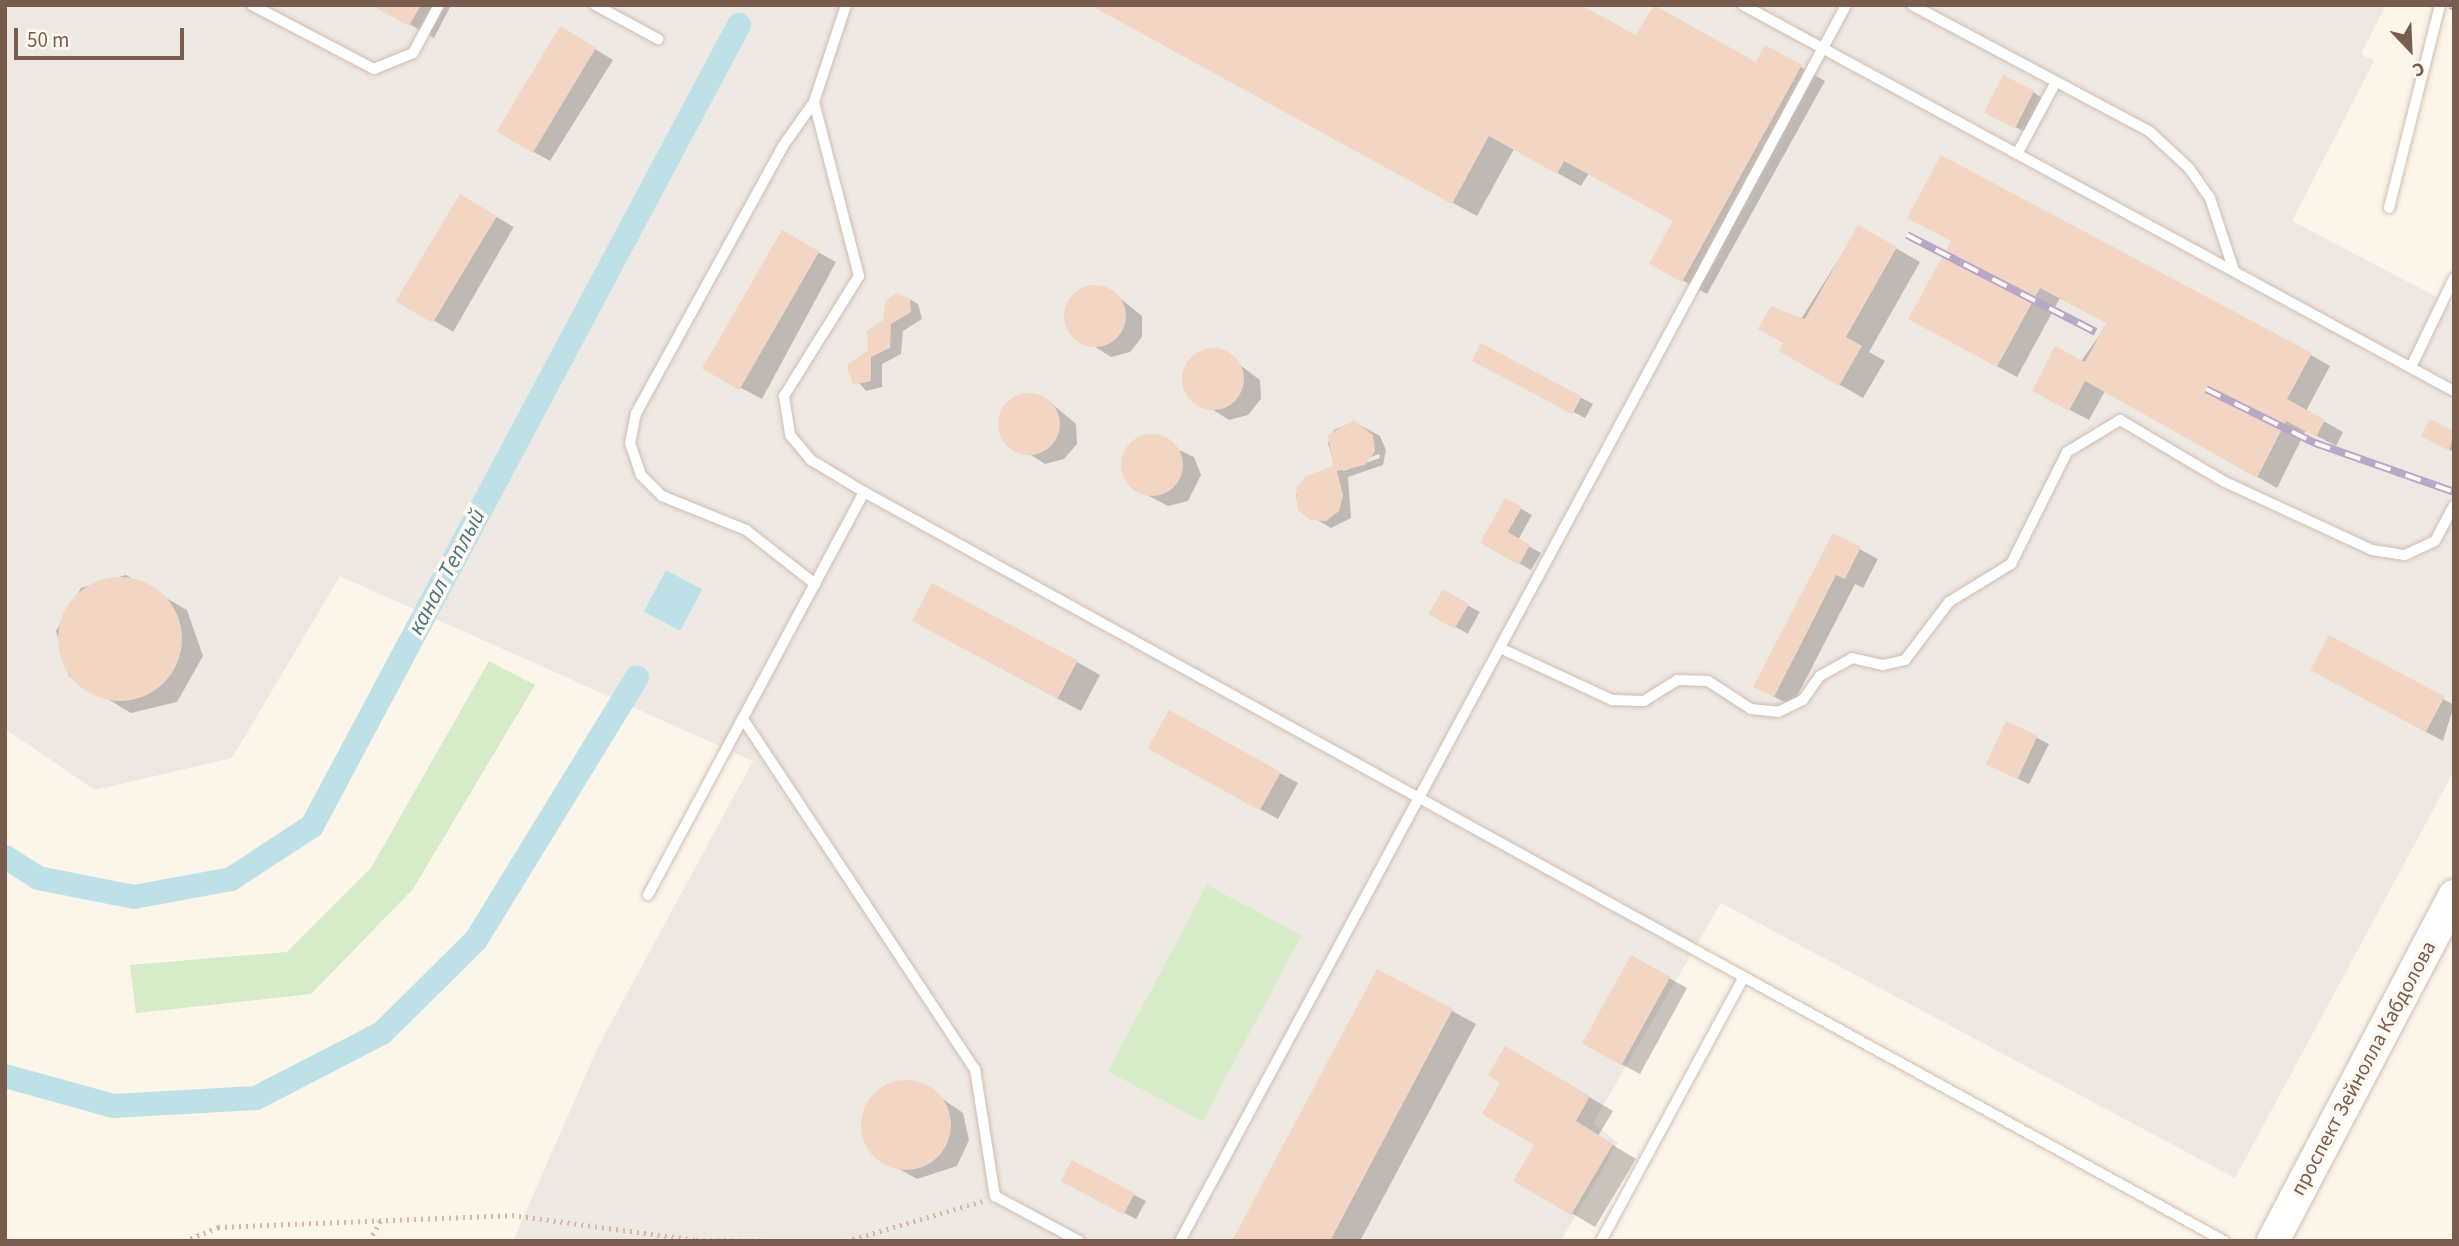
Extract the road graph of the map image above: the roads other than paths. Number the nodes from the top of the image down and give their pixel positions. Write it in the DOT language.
graph roads {
  1 [pos="251,5"];
  2 [pos="439,5"];
  3 [pos="595,5"];
  4 [pos="846,5"];
  5 [pos="1743,5"];
  6 [pos="1846,5"];
  7 [pos="1912,5"];
  8 [pos="2440,5"];
  9 [pos="658,40"];
  10 [pos="1823,48"];
  11 [pos="2056,82"];
  12 [pos="814,102"];
  13 [pos="2017,154"];
  14 [pos="2389,208"];
  15 [pos="2234,271"];
  16 [pos="2454,278"];
  17 [pos="2411,367"];
  18 [pos="2454,390"];
  19 [pos="864,492"];
  20 [pos="2454,506"];
  21 [pos="815,584"];
  22 [pos="1500,648"];
  23 [pos="743,719"];
  24 [pos="1420,797"];
  25 [pos="648,895"];
  26 [pos="2454,896"];
  27 [pos="1744,976"];
  28 [pos="1079,1241"];
  29 [pos="1180,1241"];
  30 [pos="1601,1241"];
  31 [pos="2224,1241"];
  32 [pos="2273,1241"];
  1 -- 2 [label="lane"];
  3 -- 9 [label="lane"];
  4 -- 12 [label="lane"];
  5 -- 10 [label="lane"];
  6 -- 10 [label="lane"];
  7 -- 11 [label="lane"];
  8 -- 14 [label="lane"];
  10 -- 13 [label="lane"];
  10 -- 22 [label="lane"];
  11 -- 13 [label="lane"];
  11 -- 15 [label="lane"];
  12 -- 19 [label="lane"];
  12 -- 21 [label="lane"];
  13 -- 15 [label="lane"];
  15 -- 17 [label="lane"];
  16 -- 17 [label="lane"];
  17 -- 18 [label="lane"];
  19 -- 21 [label="lane"];
  19 -- 24 [label="lane"];
  20 -- 22 [label="lane"];
  21 -- 23 [label="lane"];
  22 -- 24 [label="lane"];
  23 -- 25 [label="lane"];
  23 -- 28 [label="lane"];
  24 -- 27 [label="lane"];
  24 -- 29 [label="lane"];
  26 -- 32 [label="main road, проспект Зейнолла Кабдолова"];
  27 -- 30 [label="lane"];
  27 -- 31 [label="lane"];
}
